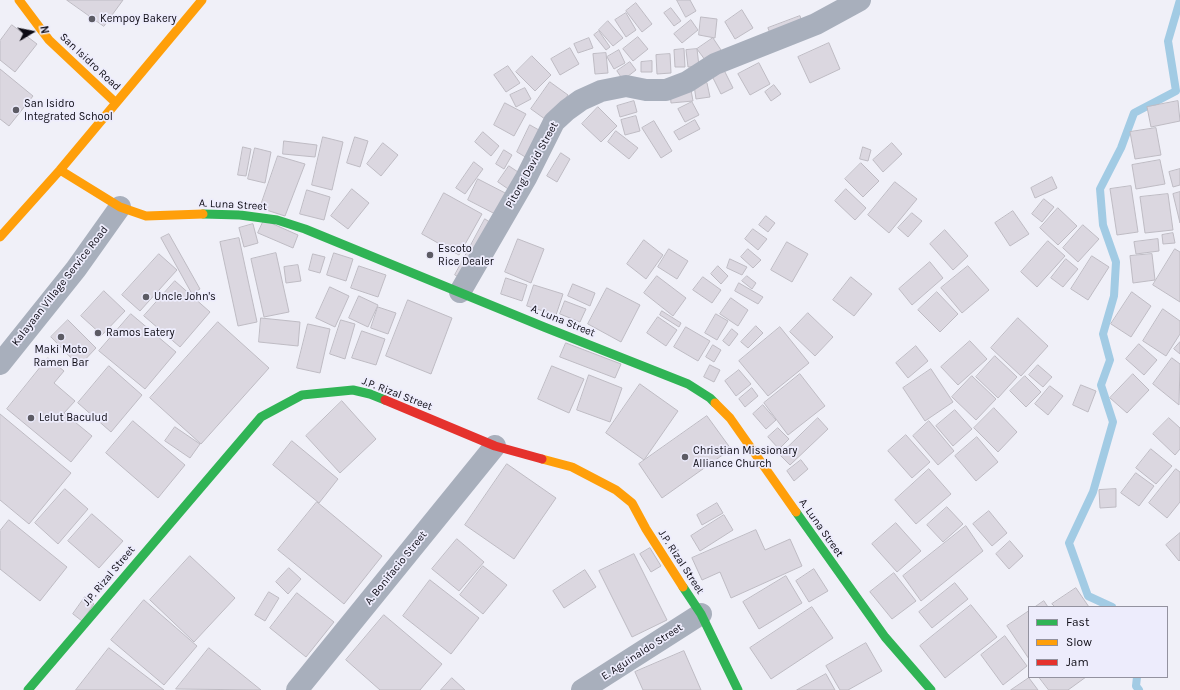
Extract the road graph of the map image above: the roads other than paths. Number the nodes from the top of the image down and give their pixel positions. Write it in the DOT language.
graph roads {
  1 [pos="19,0"];
  2 [pos="202,0"];
  3 [pos="860,0"];
  4 [pos="116,103"];
  5 [pos="60,170"];
  6 [pos="120,207"];
  7 [pos="0,237"];
  8 [pos="460,292"];
  9 [pos="0,364"];
  10 [pos="495,446"];
  11 [pos="701,614"];
  12 [pos="28,690"];
  13 [pos="297,690"];
  14 [pos="582,690"];
  15 [pos="738,690"];
  16 [pos="931,690"];
  1 -- 4 [label="main road, San Isidro Road"];
  2 -- 4 [label="main road"];
  3 -- 8 [label="street, Pitong David Street"];
  4 -- 5 [label="main road"];
  5 -- 6 [label="main road, A. Luna Street"];
  5 -- 7 [label="main road"];
  6 -- 8 [label="main road, A. Luna Street"];
  6 -- 9 [label="street, Kalayaan Village Service Road"];
  8 -- 16 [label="main road, A. Luna Street"];
  10 -- 11 [label="main road, J.P. Rizal Street"];
  10 -- 12 [label="main road, J.P. Rizal Street"];
  10 -- 13 [label="street, A. Bonifacio Street"];
  11 -- 14 [label="street, E. Aguinaldo Street"];
  11 -- 15 [label="main road, J.P. Rizal Street"];
}
